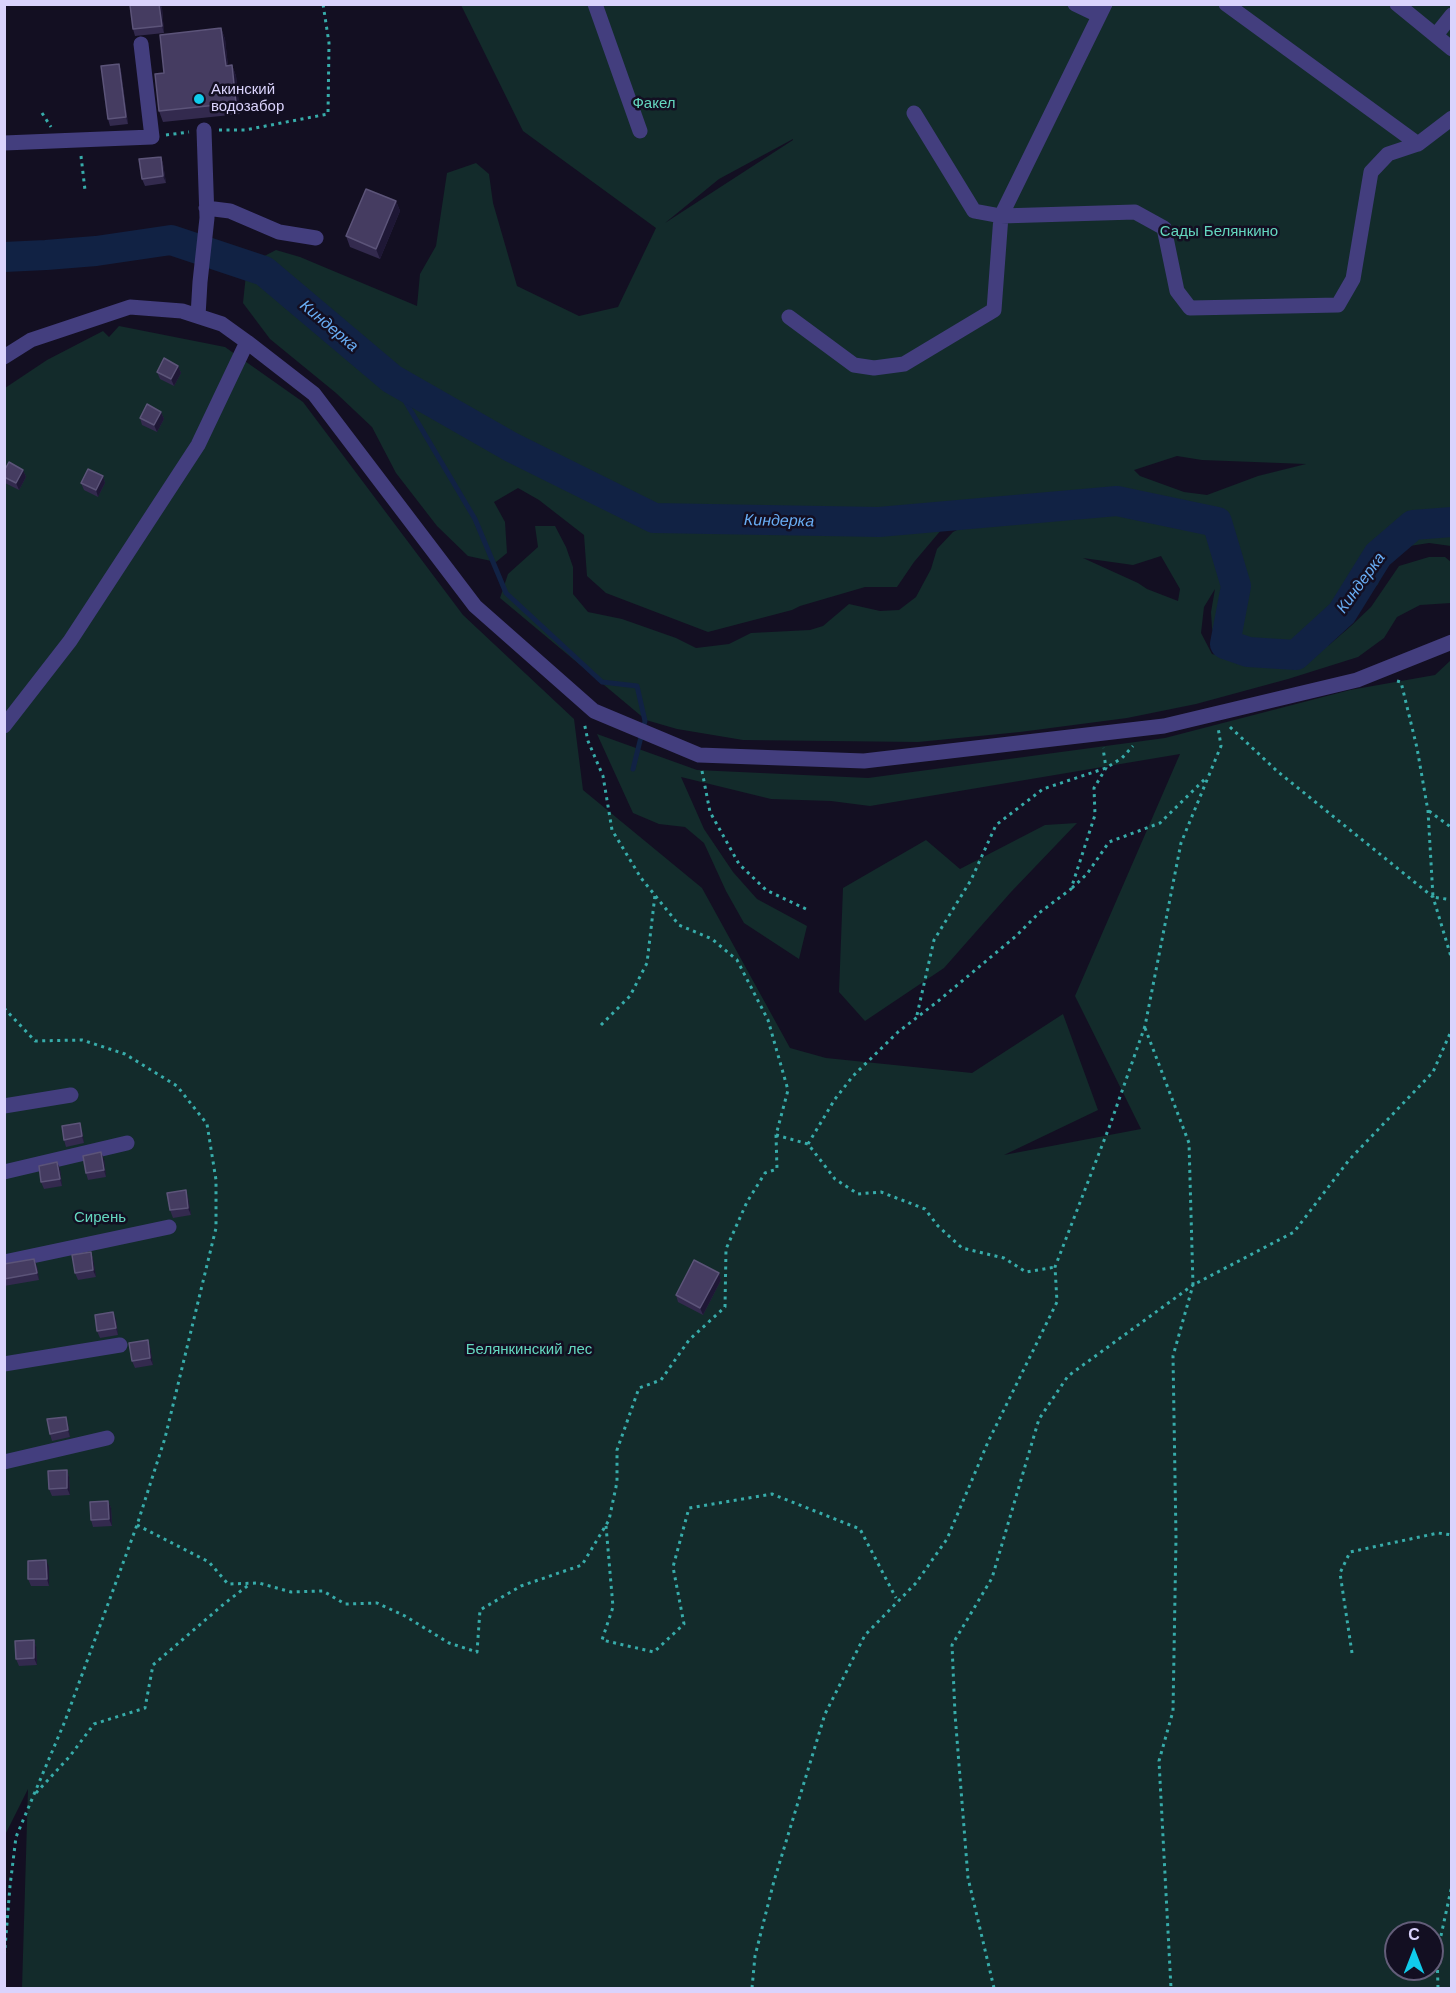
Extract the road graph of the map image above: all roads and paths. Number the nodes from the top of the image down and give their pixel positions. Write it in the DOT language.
graph roads {
  1 [pos="323,4"];
  2 [pos="595,4"];
  3 [pos="1075,4"];
  4 [pos="1226,4"];
  5 [pos="1397,4"];
  6 [pos="1102,10"];
  7 [pos="1452,15"];
  8 [pos="1436,35"];
  9 [pos="141,44"];
  10 [pos="1452,50"];
  11 [pos="914,113"];
  12 [pos="1452,118"];
  13 [pos="204,130"];
  14 [pos="640,132"];
  15 [pos="152,136"];
  16 [pos="78,140"];
  17 [pos="4,143"];
  18 [pos="1418,144"];
  19 [pos="85,190"];
  20 [pos="206,208"];
  21 [pos="1001,216"];
  22 [pos="316,238"];
  23 [pos="198,316"];
  24 [pos="789,317"];
  25 [pos="247,342"];
  26 [pos="4,357"];
  27 [pos="1452,642"];
  28 [pos="1379,672"];
  29 [pos="578,697"];
  30 [pos="1215,714"];
  31 [pos="4,726"];
  32 [pos="1149,728"];
  33 [pos="1101,734"];
  34 [pos="699,754"];
  35 [pos="1106,768"];
  36 [pos="1210,773"];
  37 [pos="1428,811"];
  38 [pos="1452,828"];
  39 [pos="1071,890"];
  40 [pos="655,895"];
  41 [pos="1433,897"];
  42 [pos="1452,900"];
  43 [pos="808,910"];
  44 [pos="1452,960"];
  45 [pos="4,1008"];
  46 [pos="917,1017"];
  47 [pos="601,1025"];
  48 [pos="1145,1026"];
  49 [pos="1452,1029"];
  50 [pos="71,1095"];
  51 [pos="4,1106"];
  52 [pos="776,1135"];
  53 [pos="127,1143"];
  54 [pos="808,1144"];
  55 [pos="4,1172"];
  56 [pos="169,1227"];
  57 [pos="4,1262"];
  58 [pos="1055,1267"];
  59 [pos="1193,1285"];
  60 [pos="120,1345"];
  61 [pos="4,1364"];
  62 [pos="107,1438"];
  63 [pos="4,1462"];
  64 [pos="137,1525"];
  65 [pos="606,1525"];
  66 [pos="1452,1535"];
  67 [pos="250,1583"];
  68 [pos="896,1598"];
  69 [pos="1352,1653"];
  70 [pos="33,1797"];
  71 [pos="1452,1885"];
  72 [pos="4,1960"];
  73 [pos="752,1989"];
  74 [pos="994,1989"];
  75 [pos="1171,1989"];
  76 [pos="1438,1989"];
  1 -- 13 [label="path"];
  2 -- 14 [label="street"];
  3 -- 6 [label="street"];
  4 -- 18 [label="street"];
  5 -- 8 [label="street"];
  6 -- 21 [label="street"];
  7 -- 8 [label="street"];
  8 -- 10 [label="street"];
  9 -- 15 [label="street"];
  11 -- 21 [label="street"];
  12 -- 18 [label="street"];
  13 -- 15 [label="path"];
  13 -- 20 [label="street"];
  15 -- 16 [label="street"];
  16 -- 17 [label="street"];
  16 -- 19 [label="path"];
  18 -- 21 [label="street"];
  20 -- 22 [label="street"];
  20 -- 23 [label="street"];
  21 -- 24 [label="street"];
  23 -- 25 [label="street"];
  23 -- 26 [label="street"];
  25 -- 29 [label="street"];
  25 -- 31 [label="street"];
  27 -- 28 [label="street"];
  28 -- 30 [label="street"];
  28 -- 37 [label="path"];
  29 -- 34 [label="street"];
  29 -- 40 [label="path"];
  30 -- 32 [label="street"];
  30 -- 36 [label="path"];
  30 -- 41 [label="path"];
  32 -- 33 [label="street"];
  32 -- 35 [label="path"];
  33 -- 34 [label="street"];
  33 -- 35 [label="path"];
  34 -- 43 [label="path"];
  35 -- 39 [label="path"];
  35 -- 46 [label="path"];
  36 -- 39 [label="path"];
  36 -- 48 [label="path"];
  37 -- 38 [label="path"];
  37 -- 41 [label="path"];
  39 -- 46 [label="path"];
  40 -- 47 [label="path"];
  40 -- 52 [label="path"];
  41 -- 42 [label="path"];
  41 -- 44 [label="path"];
  45 -- 64 [label="path"];
  46 -- 54 [label="path"];
  48 -- 58 [label="path"];
  48 -- 59 [label="path"];
  49 -- 59 [label="path"];
  50 -- 51 [label="street"];
  52 -- 54 [label="path"];
  52 -- 65 [label="path"];
  53 -- 55 [label="street"];
  54 -- 58 [label="path"];
  56 -- 57 [label="street"];
  58 -- 73 [label="path"];
  59 -- 74 [label="path"];
  59 -- 75 [label="path"];
  60 -- 61 [label="street"];
  62 -- 63 [label="street"];
  64 -- 67 [label="path"];
  64 -- 70 [label="path"];
  65 -- 67 [label="path"];
  65 -- 68 [label="path"];
  66 -- 69 [label="path"];
  67 -- 70 [label="path"];
  70 -- 72 [label="path"];
  71 -- 76 [label="path"];
}
